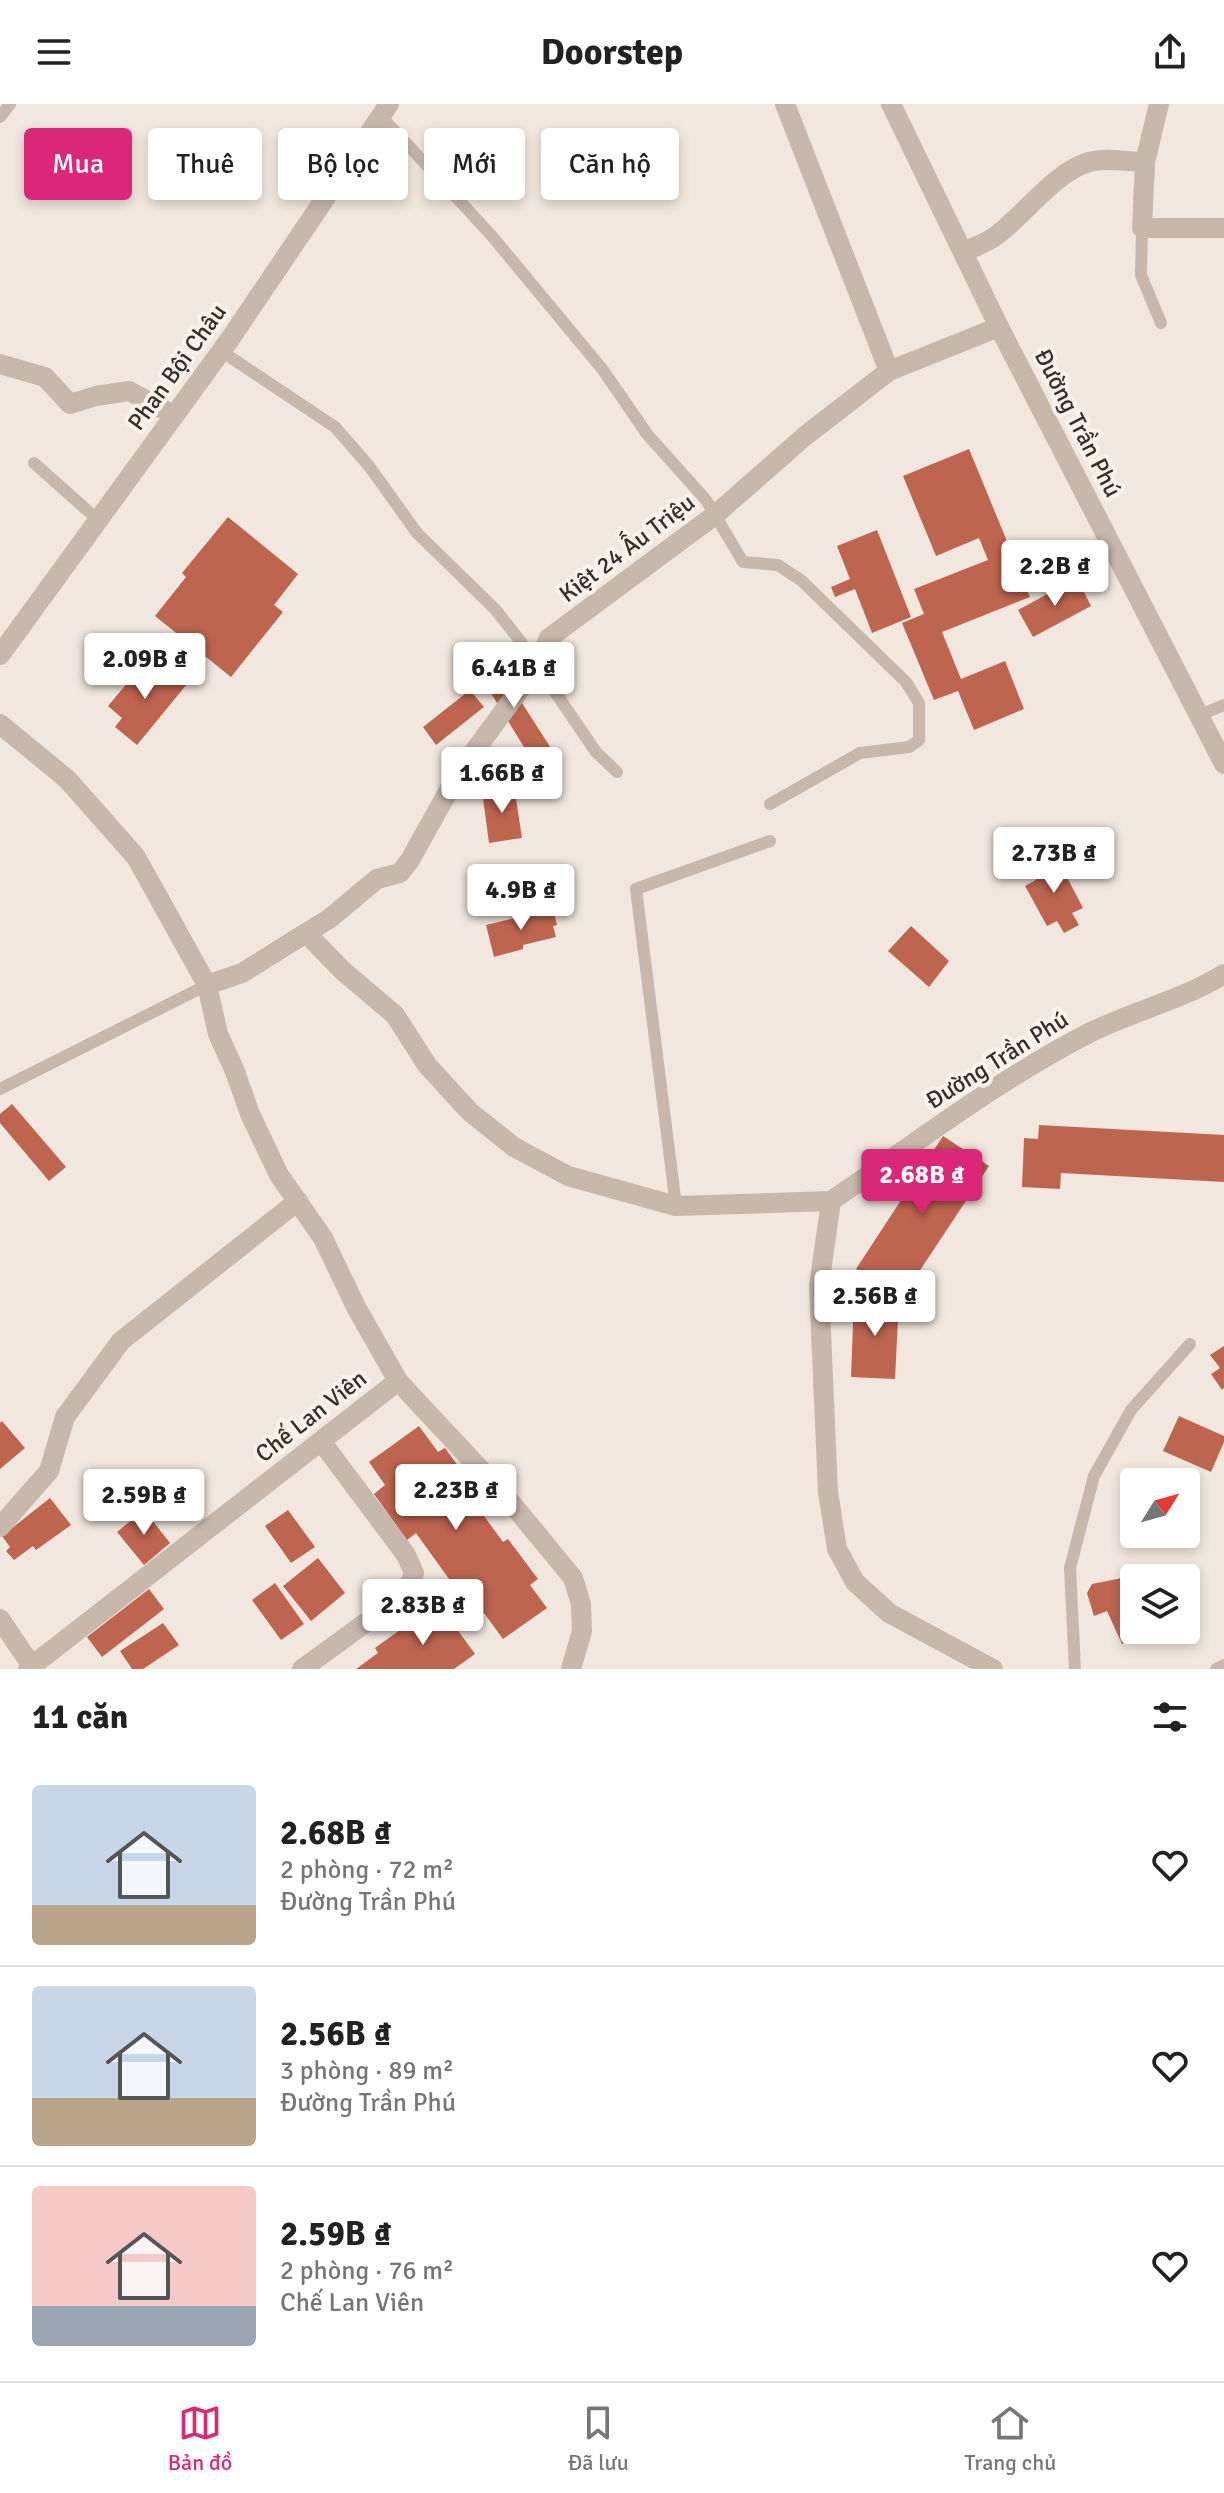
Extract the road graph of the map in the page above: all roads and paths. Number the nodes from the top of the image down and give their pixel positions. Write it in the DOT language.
graph roads {
  1 [pos="10,104"];
  2 [pos="785,104"];
  3 [pos="891,104"];
  4 [pos="1159,104"];
  5 [pos="385,110"];
  6 [pos="0,117"];
  7 [pos="1145,162"];
  8 [pos="1142,228"];
  9 [pos="1224,228"];
  10 [pos="963,252"];
  11 [pos="1161,323"];
  12 [pos="999,327"];
  13 [pos="221,351"];
  14 [pos="0,364"];
  15 [pos="889,371"];
  16 [pos="174,415"];
  17 [pos="34,463"];
  18 [pos="715,515"];
  19 [pos="98,520"];
  20 [pos="3,644"];
  21 [pos="537,666"];
  22 [pos="1224,705"];
  23 [pos="1199,715"];
  24 [pos="0,724"];
  25 [pos="1224,764"];
  26 [pos="617,772"];
  27 [pos="770,804"];
  28 [pos="770,841"];
  29 [pos="306,933"];
  30 [pos="1224,974"];
  31 [pos="207,985"];
  32 [pos="0,1089"];
  33 [pos="298,1201"];
  34 [pos="831,1201"];
  35 [pos="676,1206"];
  36 [pos="1190,1344"];
  37 [pos="398,1381"];
  38 [pos="321,1441"];
  39 [pos="0,1527"];
  40 [pos="0,1619"];
  41 [pos="1224,1665"];
  42 [pos="31,1668"];
  43 [pos="302,1669"];
  44 [pos="571,1669"];
  45 [pos="993,1669"];
  46 [pos="1075,1669"];
  47 [pos="1216,1669"];
  1 -- 6 [label="lane"];
  2 -- 15 [label="street"];
  3 -- 10 [label="street, Đường Trần Phú"];
  4 -- 7 [label="street"];
  5 -- 13 [label="street, Phan Bội Châu"];
  5 -- 18 [label="lane"];
  7 -- 8 [label="street"];
  7 -- 10 [label="street"];
  8 -- 9 [label="street"];
  8 -- 11 [label="lane"];
  10 -- 12 [label="street, Đường Trần Phú"];
  12 -- 15 [label="street, Kiệt 24 Ấu Triệu"];
  12 -- 23 [label="street, Đường Trần Phú"];
  13 -- 16 [label="street, Phan Bội Châu"];
  13 -- 21 [label="lane"];
  14 -- 16 [label="street"];
  15 -- 18 [label="street, Kiệt 24 Ấu Triệu"];
  16 -- 19 [label="street, Phan Bội Châu"];
  17 -- 19 [label="lane"];
  18 -- 21 [label="street, Kiệt 24 Ấu Triệu"];
  18 -- 27 [label="lane"];
  19 -- 20 [label="street, Phan Bội Châu"];
  21 -- 26 [label="lane"];
  21 -- 29 [label="street, Kiệt 24 Ấu Triệu"];
  22 -- 23 [label="lane"];
  23 -- 25 [label="street, Đường Trần Phú"];
  24 -- 31 [label="street"];
  28 -- 35 [label="lane"];
  29 -- 31 [label="street, Kiệt 24 Ấu Triệu"];
  29 -- 35 [label="street"];
  30 -- 34 [label="street, Đường Trần Phú"];
  31 -- 32 [label="lane"];
  31 -- 33 [label="street"];
  33 -- 37 [label="street"];
  33 -- 39 [label="street"];
  34 -- 35 [label="street"];
  34 -- 45 [label="street"];
  36 -- 46 [label="lane"];
  37 -- 38 [label="street, Chế Lan Viên"];
  37 -- 44 [label="street"];
  38 -- 42 [label="street, Chế Lan Viên"];
  38 -- 43 [label="street"];
  40 -- 42 [label="street"];
  41 -- 47 [label="lane"];
}
